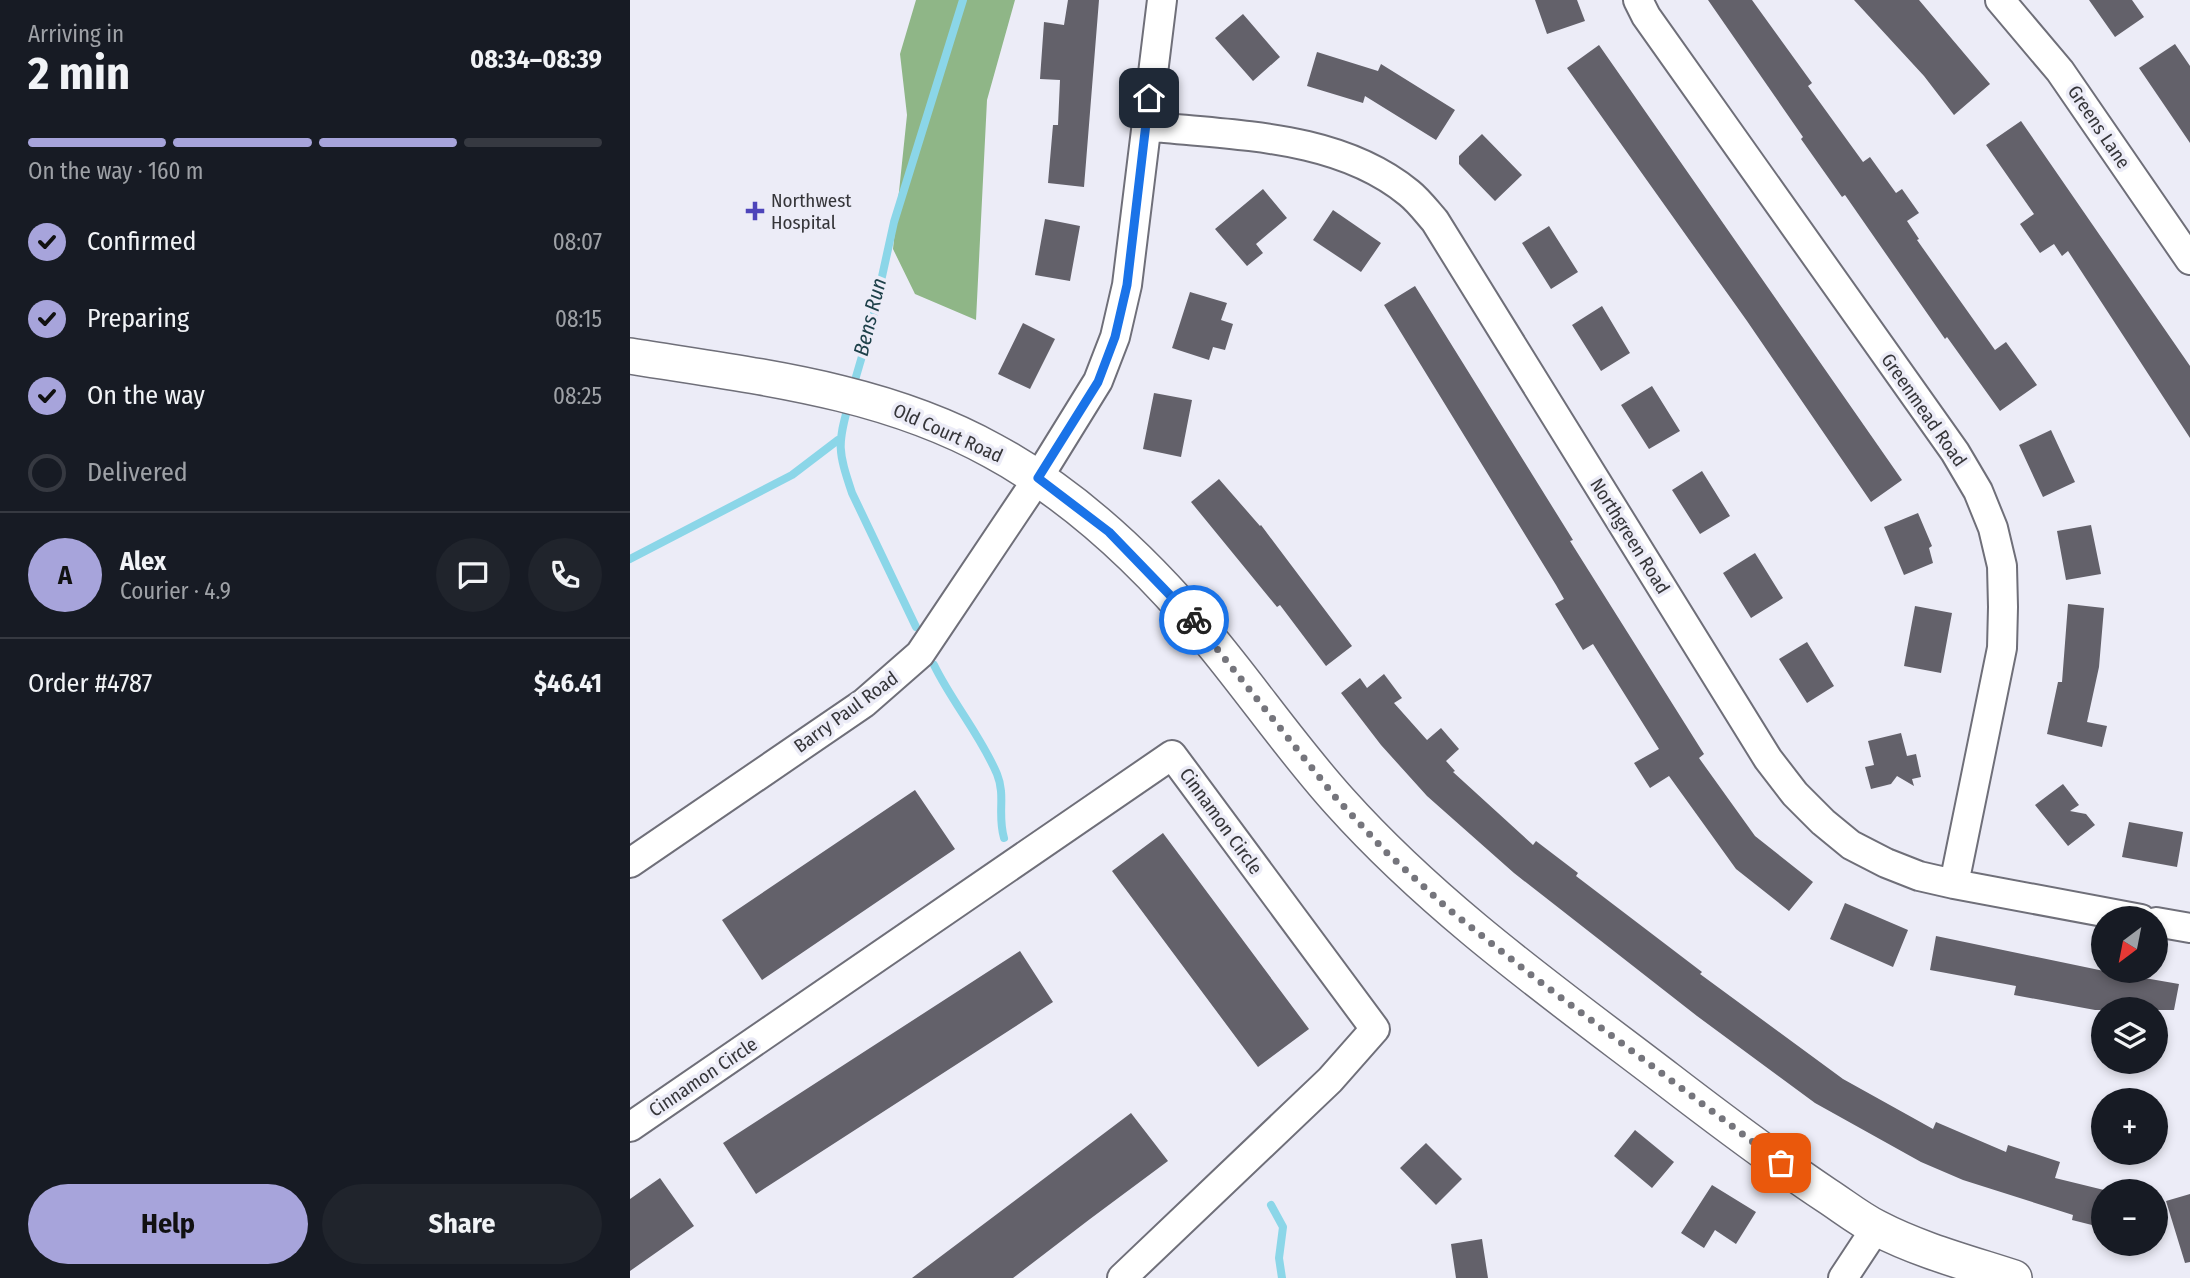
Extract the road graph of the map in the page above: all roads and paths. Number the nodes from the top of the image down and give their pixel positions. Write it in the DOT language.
graph roads {
  1 [pos="1162,0"];
  2 [pos="1638,0"];
  3 [pos="2000,0"];
  4 [pos="1146,125"];
  5 [pos="2190,260"];
  6 [pos="630,356"];
  7 [pos="1038,478"];
  8 [pos="630,863"];
  9 [pos="1954,884"];
  10 [pos="2091,910"];
  11 [pos="2168,924"];
  12 [pos="2190,928"];
  13 [pos="630,1127"];
  14 [pos="1876,1228"];
  15 [pos="1122,1278"];
  16 [pos="1843,1278"];
  17 [pos="2014,1278"];
  1 -- 4 [label="street, Barry Paul Road"];
  2 -- 9 [label="street, Greenmead Road"];
  3 -- 5 [label="street, Greens Lane"];
  4 -- 7 [label="street, Barry Paul Road"];
  4 -- 9 [label="street, Northgreen Road"];
  6 -- 7 [label="main road, Old Court Road"];
  7 -- 8 [label="street, Barry Paul Road"];
  7 -- 14 [label="main road, Old Court Road"];
  9 -- 10 [label="street, Northgreen Road"];
  11 -- 12 [label="street"];
  13 -- 15 [label="street, Cinnamon Circle"];
  14 -- 16 [label="street"];
  14 -- 17 [label="main road, Old Court Road"];
}
